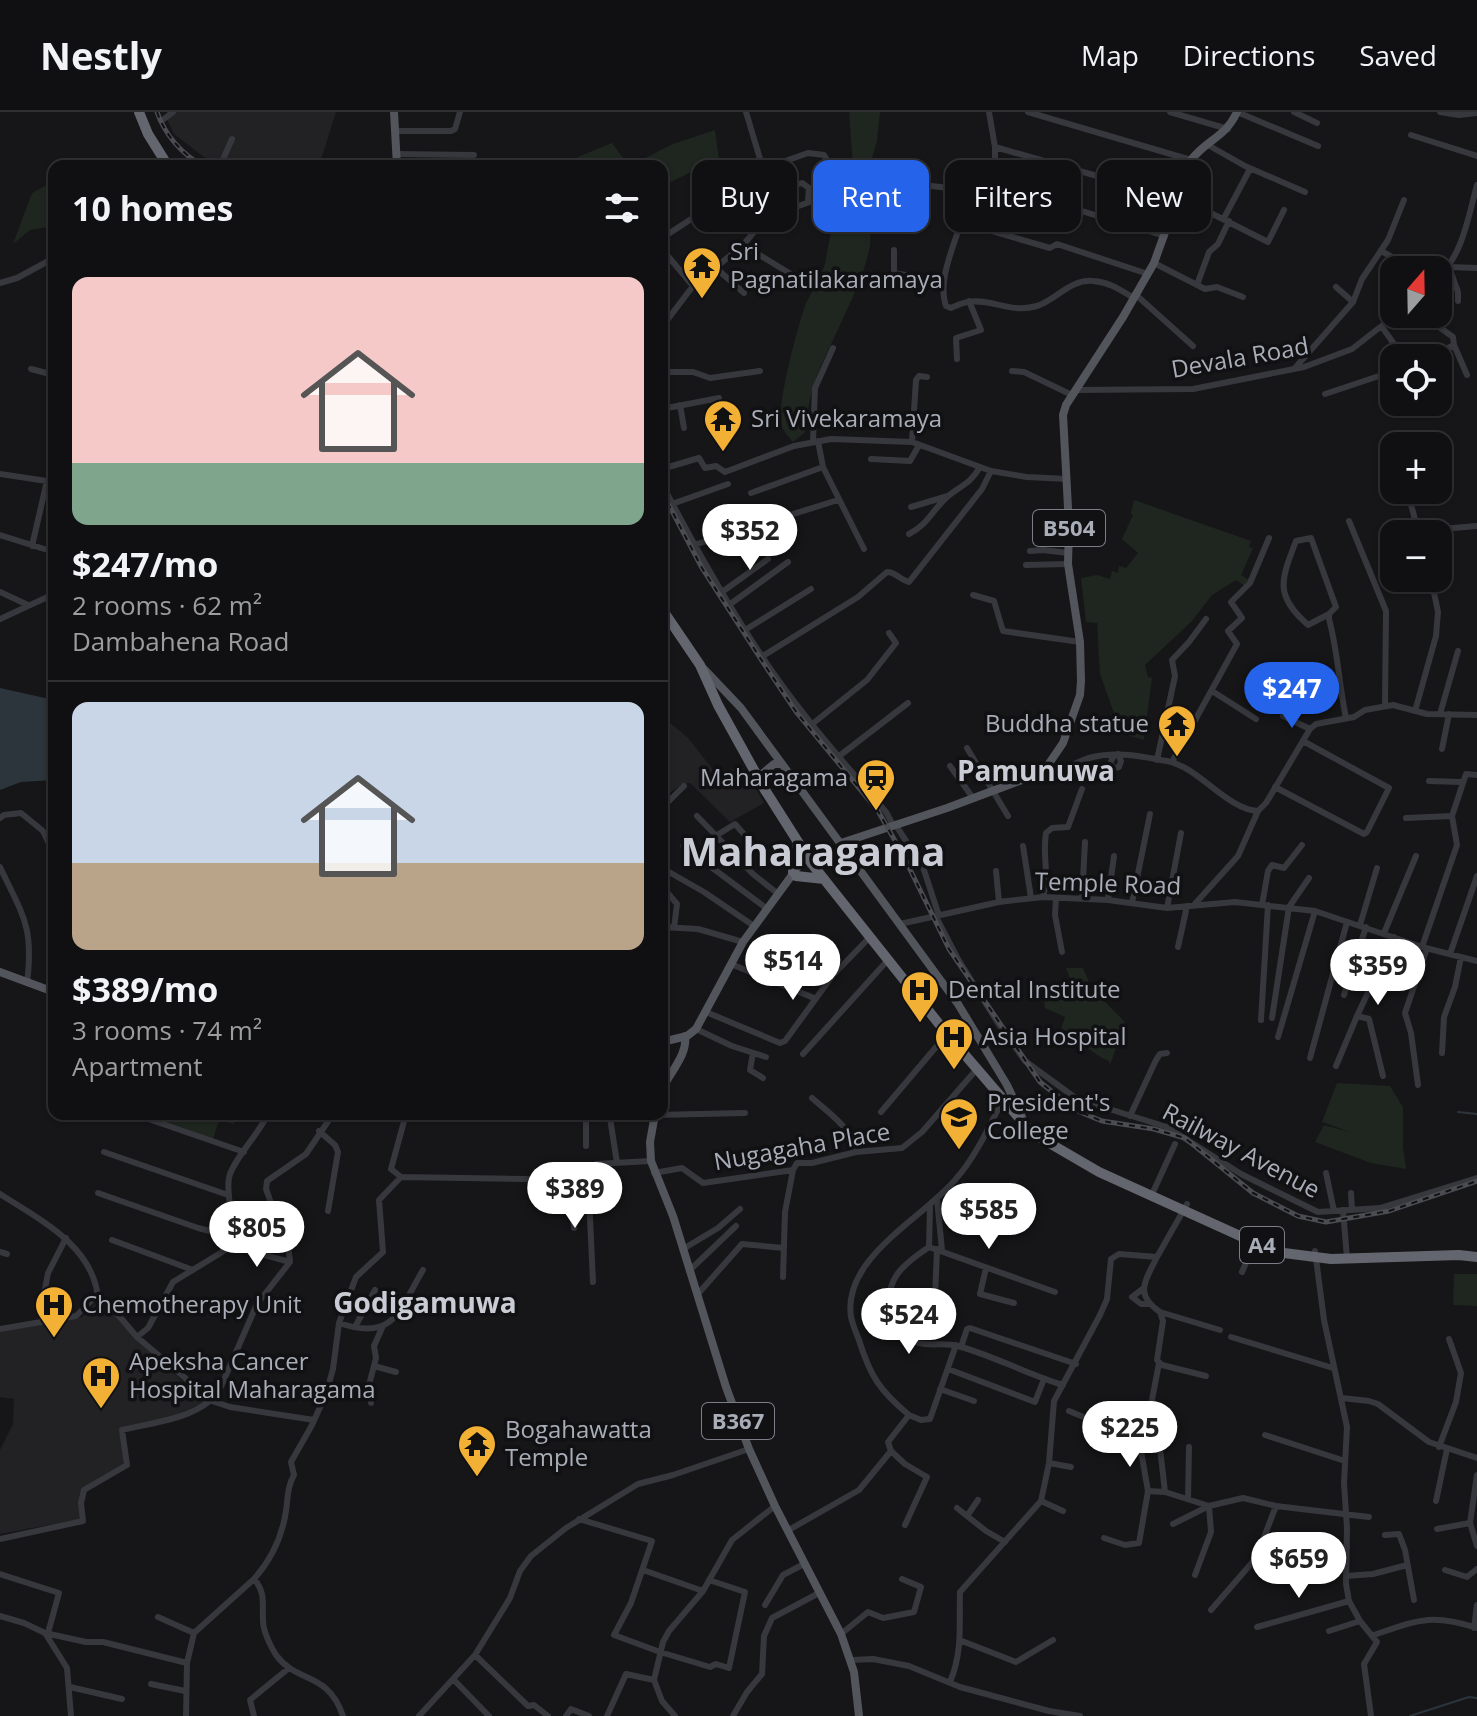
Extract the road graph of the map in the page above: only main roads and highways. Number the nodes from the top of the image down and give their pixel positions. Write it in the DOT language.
graph roads {
  1 [pos="139,112"];
  2 [pos="394,112"];
  3 [pos="1237,112"];
  4 [pos="164,160"];
  5 [pos="396,160"];
  6 [pos="668,618"];
  7 [pos="700,665"];
  8 [pos="782,764"];
  9 [pos="762,785"];
  10 [pos="841,843"];
  11 [pos="798,844"];
  12 [pos="809,860"];
  13 [pos="793,876"];
  14 [pos="824,879"];
  15 [pos="0,972"];
  16 [pos="48,990"];
  17 [pos="685,1036"];
  18 [pos="674,1039"];
  19 [pos="668,1040"];
  20 [pos="677,1061"];
  21 [pos="668,1078"];
  22 [pos="1007,1085"];
  23 [pos="999,1097"];
  24 [pos="654,1120"];
  25 [pos="1025,1126"];
  26 [pos="1066,1155"];
  27 [pos="1185,1206"];
  28 [pos="1477,1250"];
  29 [pos="1346,1255"];
  30 [pos="1477,1257"];
  31 [pos="859,1716"];
  1 -- 4 [label="highway"];
  2 -- 5 [label="main road"];
  3 -- 10 [label="main road, B504"];
  6 -- 7 [label="highway, A4"];
  7 -- 8 [label="main road"];
  7 -- 9 [label="highway, A4"];
  8 -- 9 [label="main road"];
  8 -- 10 [label="main road"];
  9 -- 11 [label="highway, A4"];
  10 -- 22 [label="main road"];
  11 -- 12 [label="highway, A4"];
  11 -- 13 [label="highway"];
  12 -- 13 [label="main road"];
  12 -- 14 [label="highway, A4"];
  13 -- 14 [label="highway"];
  13 -- 17 [label="main road"];
  14 -- 23 [label="highway, A4"];
  15 -- 16 [label="main road"];
  17 -- 18 [label="main road"];
  17 -- 20 [label="main road"];
  18 -- 19 [label="main road"];
  18 -- 20 [label="main road"];
  20 -- 21 [label="main road"];
  22 -- 23 [label="main road"];
  22 -- 25 [label="main road"];
  23 -- 25 [label="highway, A4"];
  24 -- 31 [label="main road, B367"];
  25 -- 26 [label="highway, A4"];
  26 -- 27 [label="highway, A4"];
  26 -- 27 [label="highway, A4"];
  27 -- 29 [label="highway, A4"];
  28 -- 29 [label="highway, A4"];
  29 -- 30 [label="highway, A4"];
}
